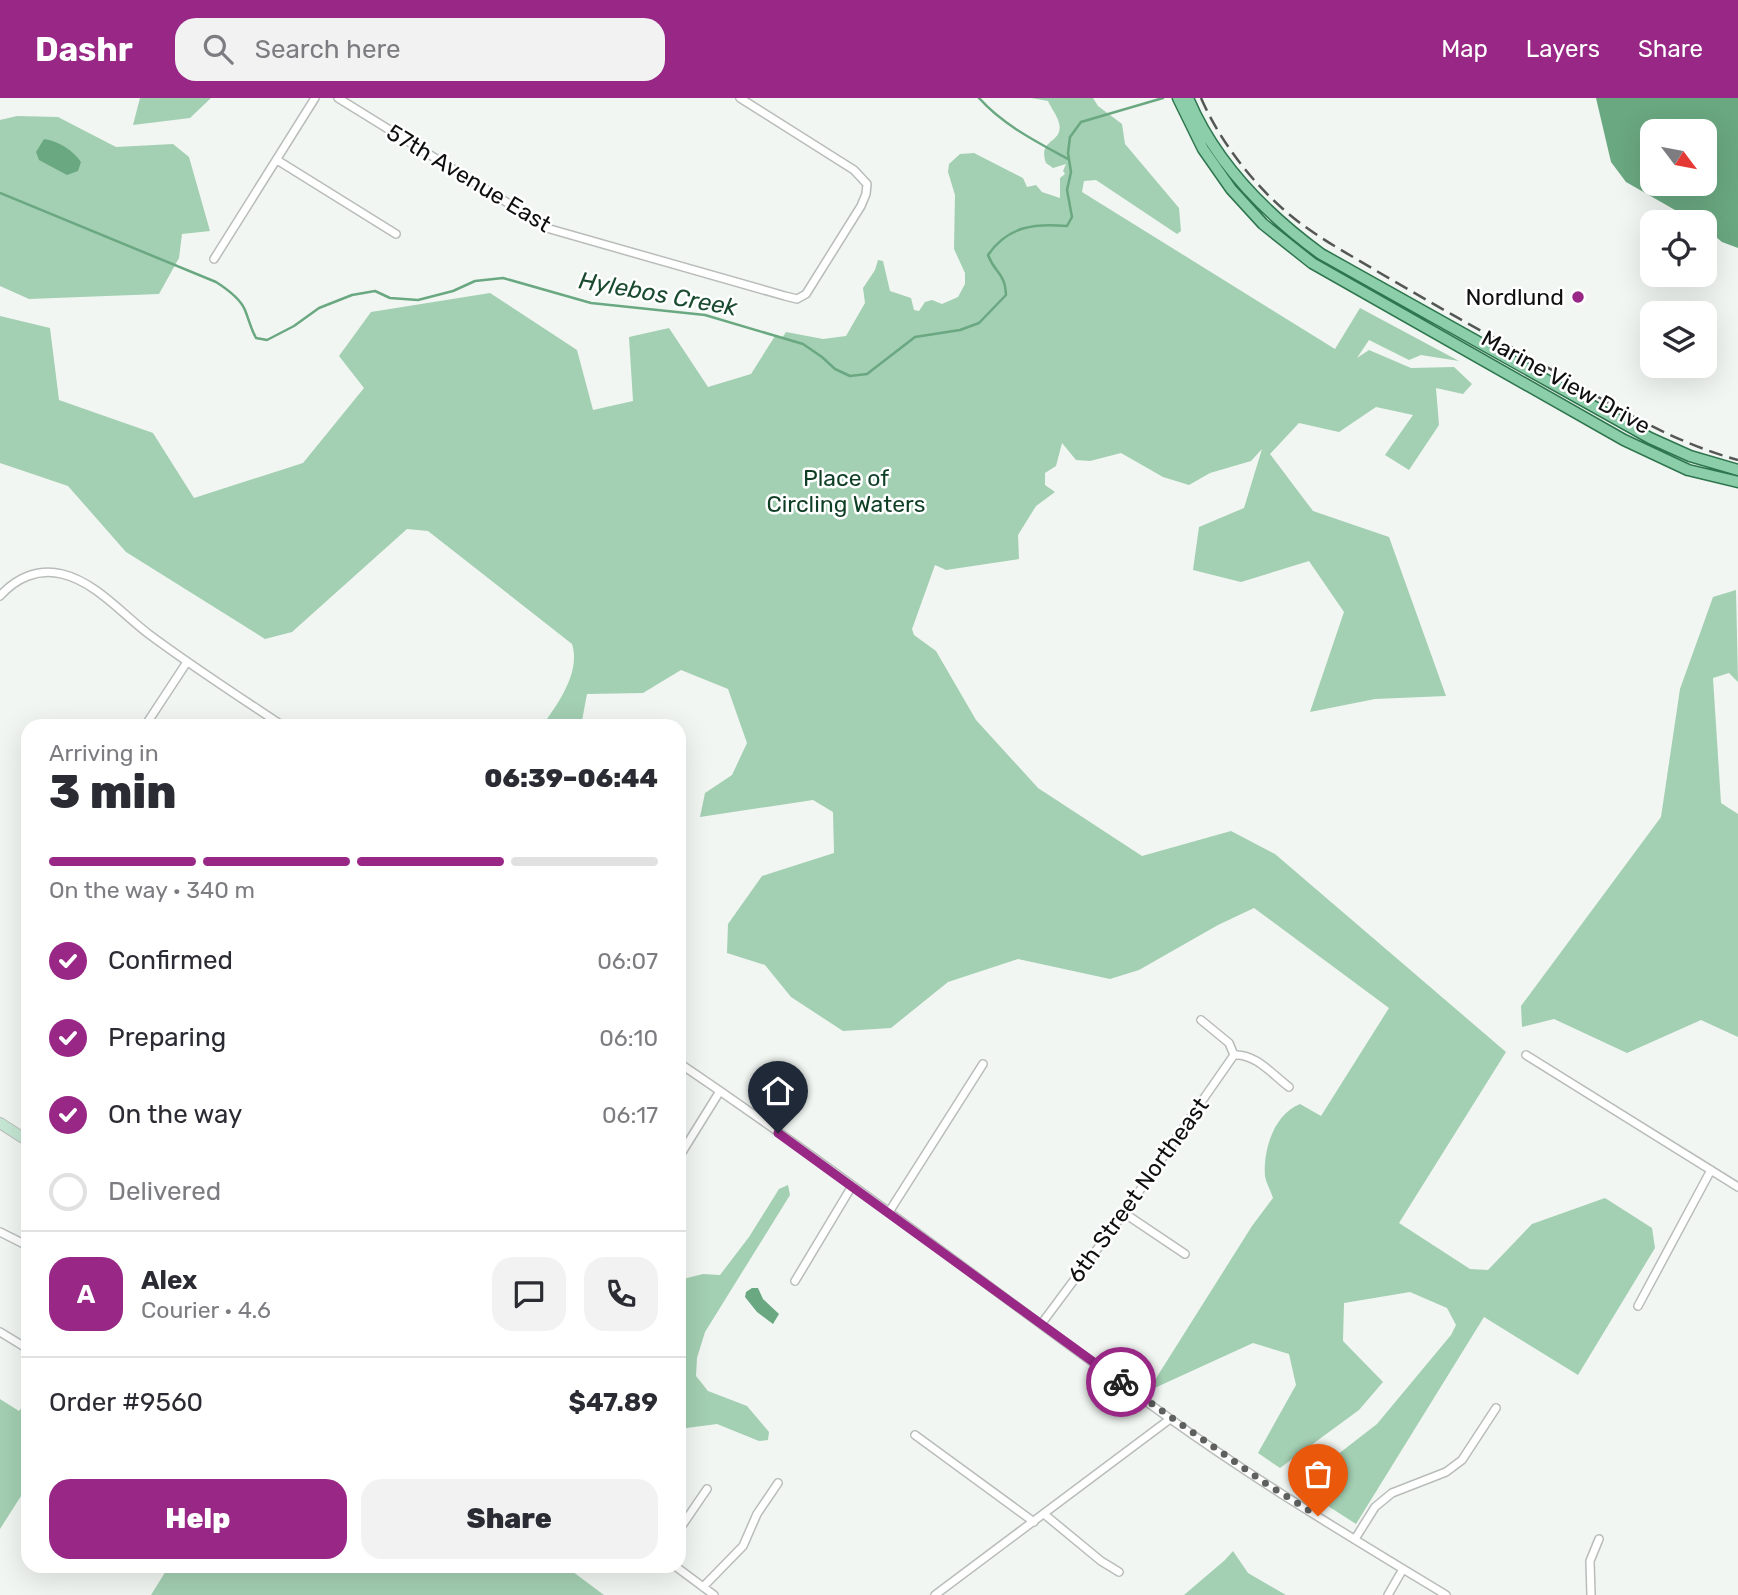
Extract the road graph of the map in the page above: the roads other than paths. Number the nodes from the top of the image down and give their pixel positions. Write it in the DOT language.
graph roads {
  1 [pos="315,98"];
  2 [pos="338,98"];
  3 [pos="740,98"];
  4 [pos="1178,98"];
  5 [pos="1188,107"];
  6 [pos="277,160"];
  7 [pos="396,234"];
  8 [pos="214,259"];
  9 [pos="1738,470"];
  10 [pos="1738,482"];
  11 [pos="0,596"];
  12 [pos="187,662"];
  13 [pos="150,719"];
  14 [pos="272,719"];
  15 [pos="1200,1020"];
  16 [pos="1234,1055"];
  17 [pos="1526,1055"];
  18 [pos="983,1064"];
  19 [pos="686,1068"];
  20 [pos="1289,1087"];
  21 [pos="720,1091"];
  22 [pos="0,1123"];
  23 [pos="21,1136"];
  24 [pos="686,1146"];
  25 [pos="1711,1170"];
  26 [pos="852,1186"];
  27 [pos="1738,1187"];
  28 [pos="889,1212"];
  29 [pos="1124,1213"];
  30 [pos="0,1232"];
  31 [pos="21,1242"];
  32 [pos="1185,1254"];
  33 [pos="795,1280"];
  34 [pos="1639,1306"];
  35 [pos="1042,1323"];
  36 [pos="0,1332"];
  37 [pos="21,1345"];
  38 [pos="1496,1408"];
  39 [pos="1170,1419"];
  40 [pos="915,1435"];
  41 [pos="778,1483"];
  42 [pos="707,1489"];
  43 [pos="1044,1514"];
  44 [pos="686,1520"];
  45 [pos="1034,1522"];
  46 [pos="1355,1539"];
  47 [pos="1599,1539"];
  48 [pos="1403,1569"];
  49 [pos="1119,1572"];
  50 [pos="684,1573"];
  51 [pos="703,1587"];
  52 [pos="714,1595"];
  53 [pos="935,1595"];
  54 [pos="1388,1595"];
  55 [pos="1446,1595"];
  56 [pos="1591,1595"];
  1 -- 6 [label="street"];
  2 -- 3 [label="street, 57th Avenue East"];
  4 -- 5 [label="main road, Marine View Drive"];
  5 -- 9 [label="main road, Marine View Drive"];
  5 -- 10 [label="main road, Marine View Drive"];
  6 -- 7 [label="street"];
  6 -- 8 [label="street"];
  11 -- 12 [label="street"];
  12 -- 13 [label="street"];
  12 -- 14 [label="street"];
  15 -- 16 [label="street"];
  16 -- 20 [label="street"];
  16 -- 29 [label="street, 6th Street Northeast"];
  17 -- 25 [label="street"];
  18 -- 28 [label="street"];
  19 -- 21 [label="street"];
  21 -- 24 [label="street"];
  21 -- 26 [label="street"];
  22 -- 23 [label="street"];
  25 -- 27 [label="street"];
  25 -- 34 [label="street"];
  26 -- 28 [label="street"];
  26 -- 33 [label="street"];
  28 -- 35 [label="street"];
  29 -- 32 [label="street"];
  29 -- 35 [label="street, 6th Street Northeast"];
  30 -- 31 [label="street"];
  35 -- 39 [label="street"];
  36 -- 37 [label="street"];
  38 -- 46 [label="street"];
  39 -- 43 [label="street"];
  39 -- 46 [label="street"];
  40 -- 45 [label="street"];
  41 -- 51 [label="street"];
  42 -- 44 [label="street"];
  43 -- 45 [label="street"];
  43 -- 49 [label="street"];
  45 -- 53 [label="street"];
  46 -- 48 [label="street"];
  47 -- 56 [label="street"];
  48 -- 54 [label="street"];
  48 -- 55 [label="street"];
  50 -- 51 [label="street"];
  51 -- 52 [label="street"];
}
